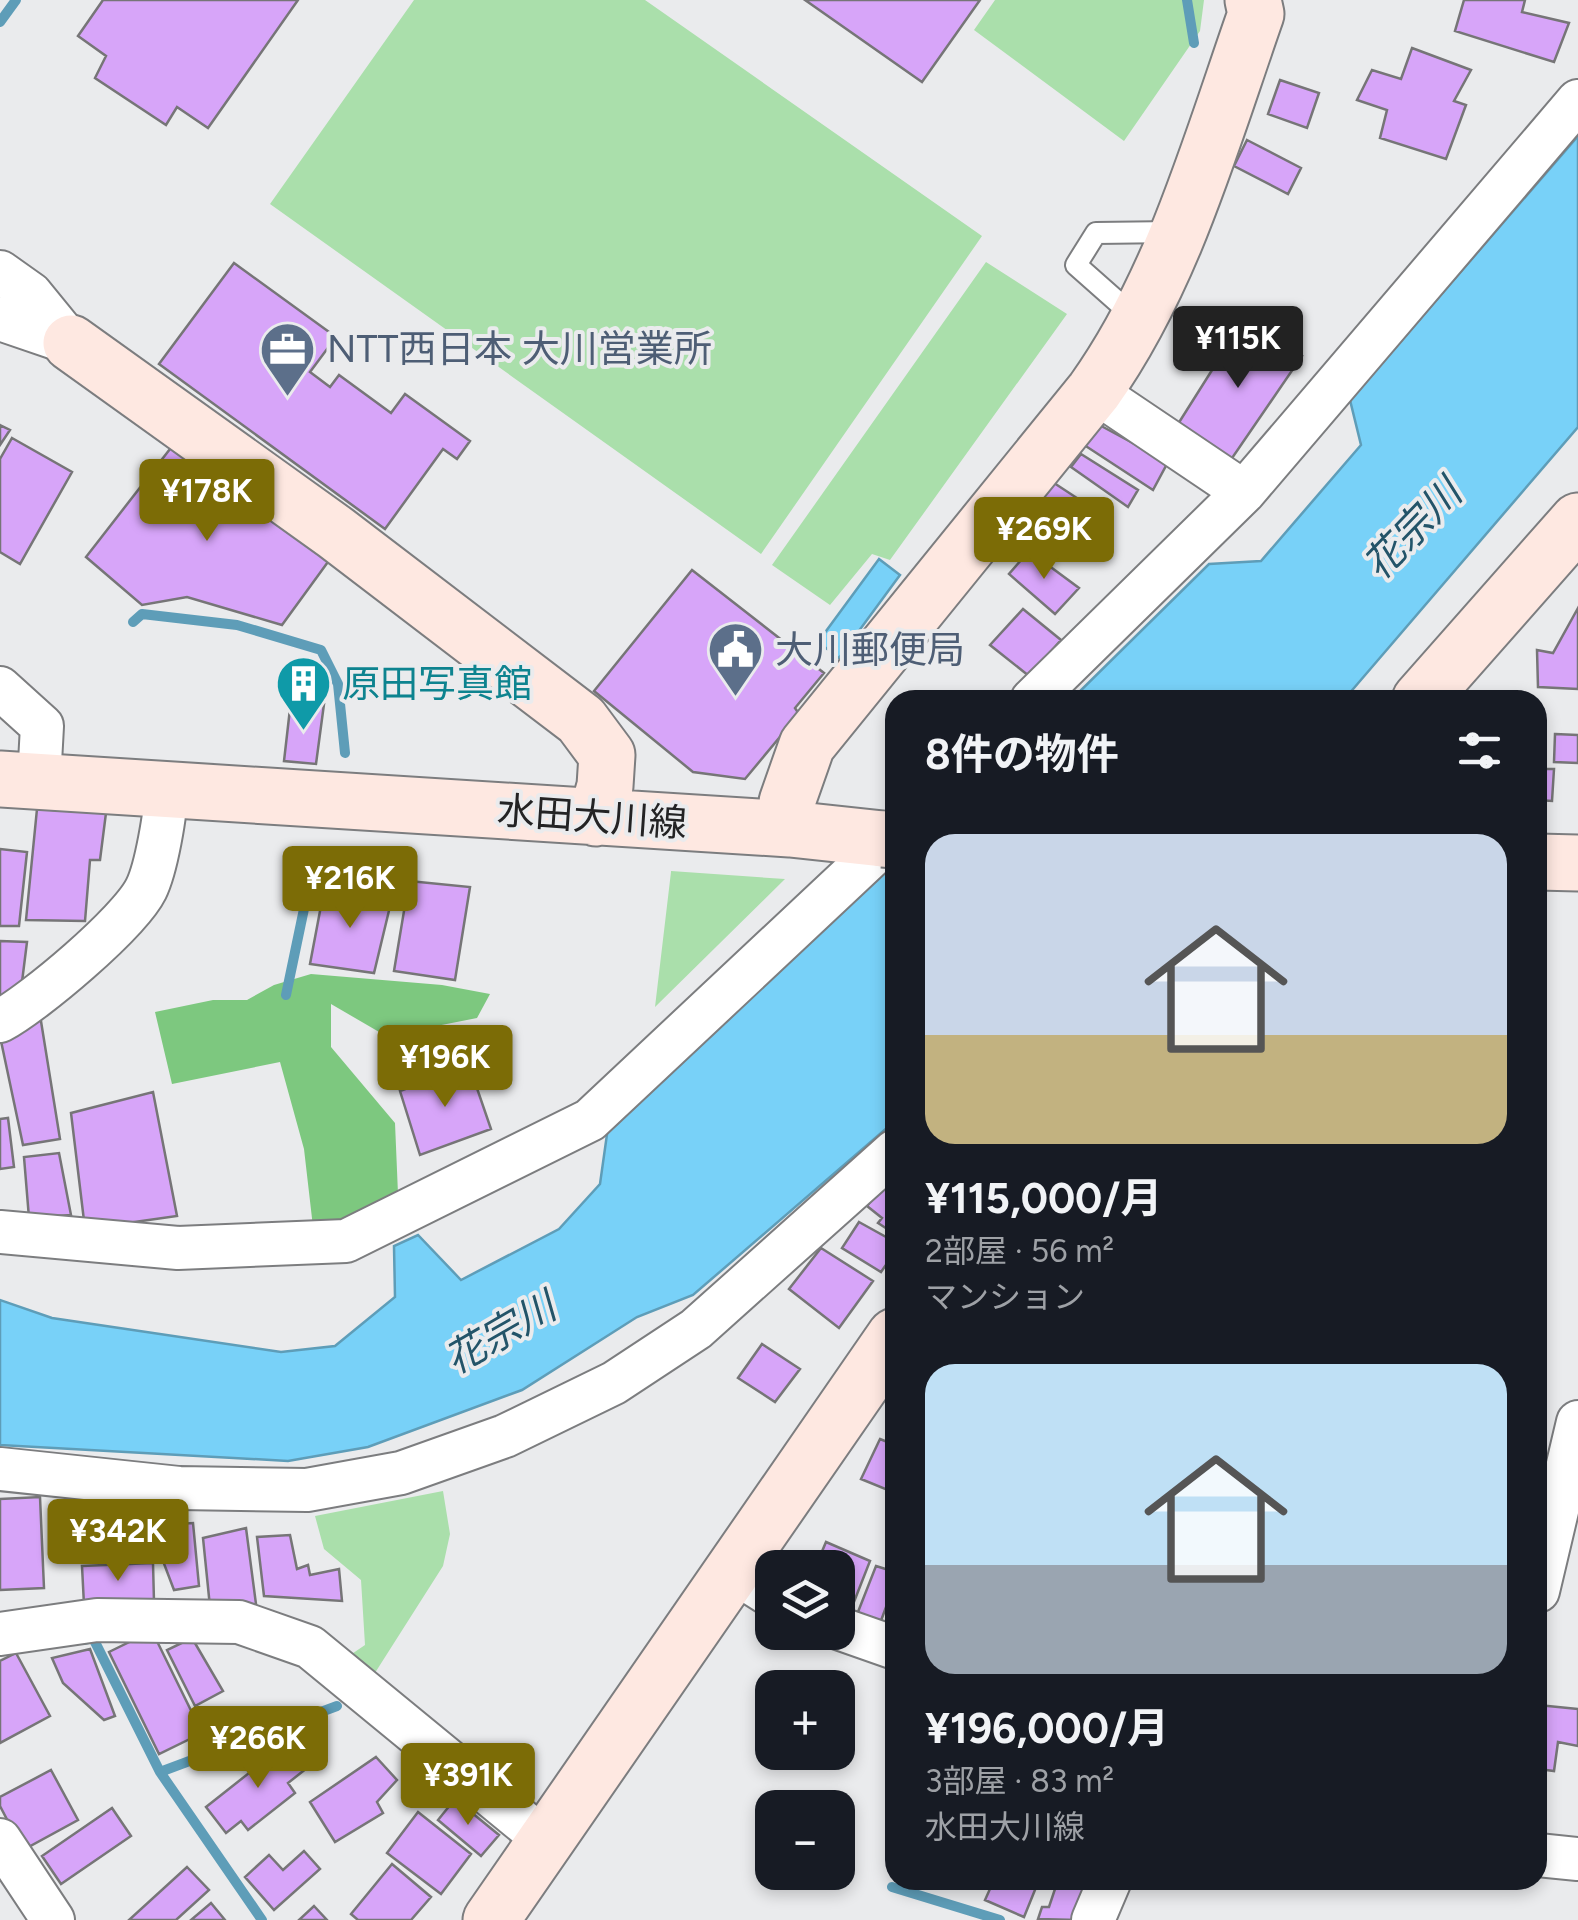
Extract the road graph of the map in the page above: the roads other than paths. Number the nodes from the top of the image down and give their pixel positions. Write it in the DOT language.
graph roads {
  1 [pos="1252,0"];
  2 [pos="1578,101"];
  3 [pos="1176,232"];
  4 [pos="0,272"];
  5 [pos="0,319"];
  6 [pos="1138,320"];
  7 [pos="71,343"];
  8 [pos="1094,391"];
  9 [pos="1244,492"];
  10 [pos="1578,521"];
  11 [pos="0,688"];
  12 [pos="1042,690"];
  13 [pos="1429,690"];
  14 [pos="20,780"];
  15 [pos="166,790"];
  16 [pos="596,818"];
  17 [pos="790,829"];
  18 [pos="885,837"];
  19 [pos="885,844"];
  20 [pos="1547,862"];
  21 [pos="1578,863"];
  22 [pos="0,1020"];
  23 [pos="885,1160"];
  24 [pos="0,1232"];
  25 [pos="879,1389"];
  26 [pos="1578,1422"];
  27 [pos="0,1469"];
  28 [pos="1547,1553"];
  29 [pos="752,1583"];
  30 [pos="0,1634"];
  31 [pos="855,1634"];
  32 [pos="885,1644"];
  33 [pos="0,1840"];
  34 [pos="546,1840"];
  35 [pos="1547,1856"];
  36 [pos="1578,1859"];
  37 [pos="1106,1890"];
  38 [pos="53,1920"];
  39 [pos="491,1920"];
  40 [pos="1094,1920"];
  1 -- 3 [label="main road"];
  2 -- 9 [label="street"];
  3 -- 6 [label="main road"];
  3 -- 6 [label="lane"];
  4 -- 7 [label="street"];
  5 -- 7 [label="street"];
  6 -- 8 [label="main road"];
  7 -- 16 [label="main road"];
  8 -- 9 [label="street"];
  8 -- 17 [label="main road"];
  9 -- 12 [label="street"];
  10 -- 13 [label="main road"];
  11 -- 14 [label="street"];
  14 -- 15 [label="main road, 水田大川線"];
  15 -- 16 [label="main road, 水田大川線"];
  15 -- 22 [label="street"];
  16 -- 17 [label="main road, 水田大川線"];
  17 -- 18 [label="main road, 水田大川線"];
  19 -- 24 [label="street"];
  20 -- 21 [label="main road"];
  23 -- 27 [label="street"];
  25 -- 29 [label="main road"];
  26 -- 28 [label="street"];
  29 -- 34 [label="main road"];
  30 -- 34 [label="street"];
  31 -- 32 [label="street"];
  33 -- 38 [label="street"];
  34 -- 39 [label="main road"];
  35 -- 36 [label="street"];
  37 -- 40 [label="street"];
}
